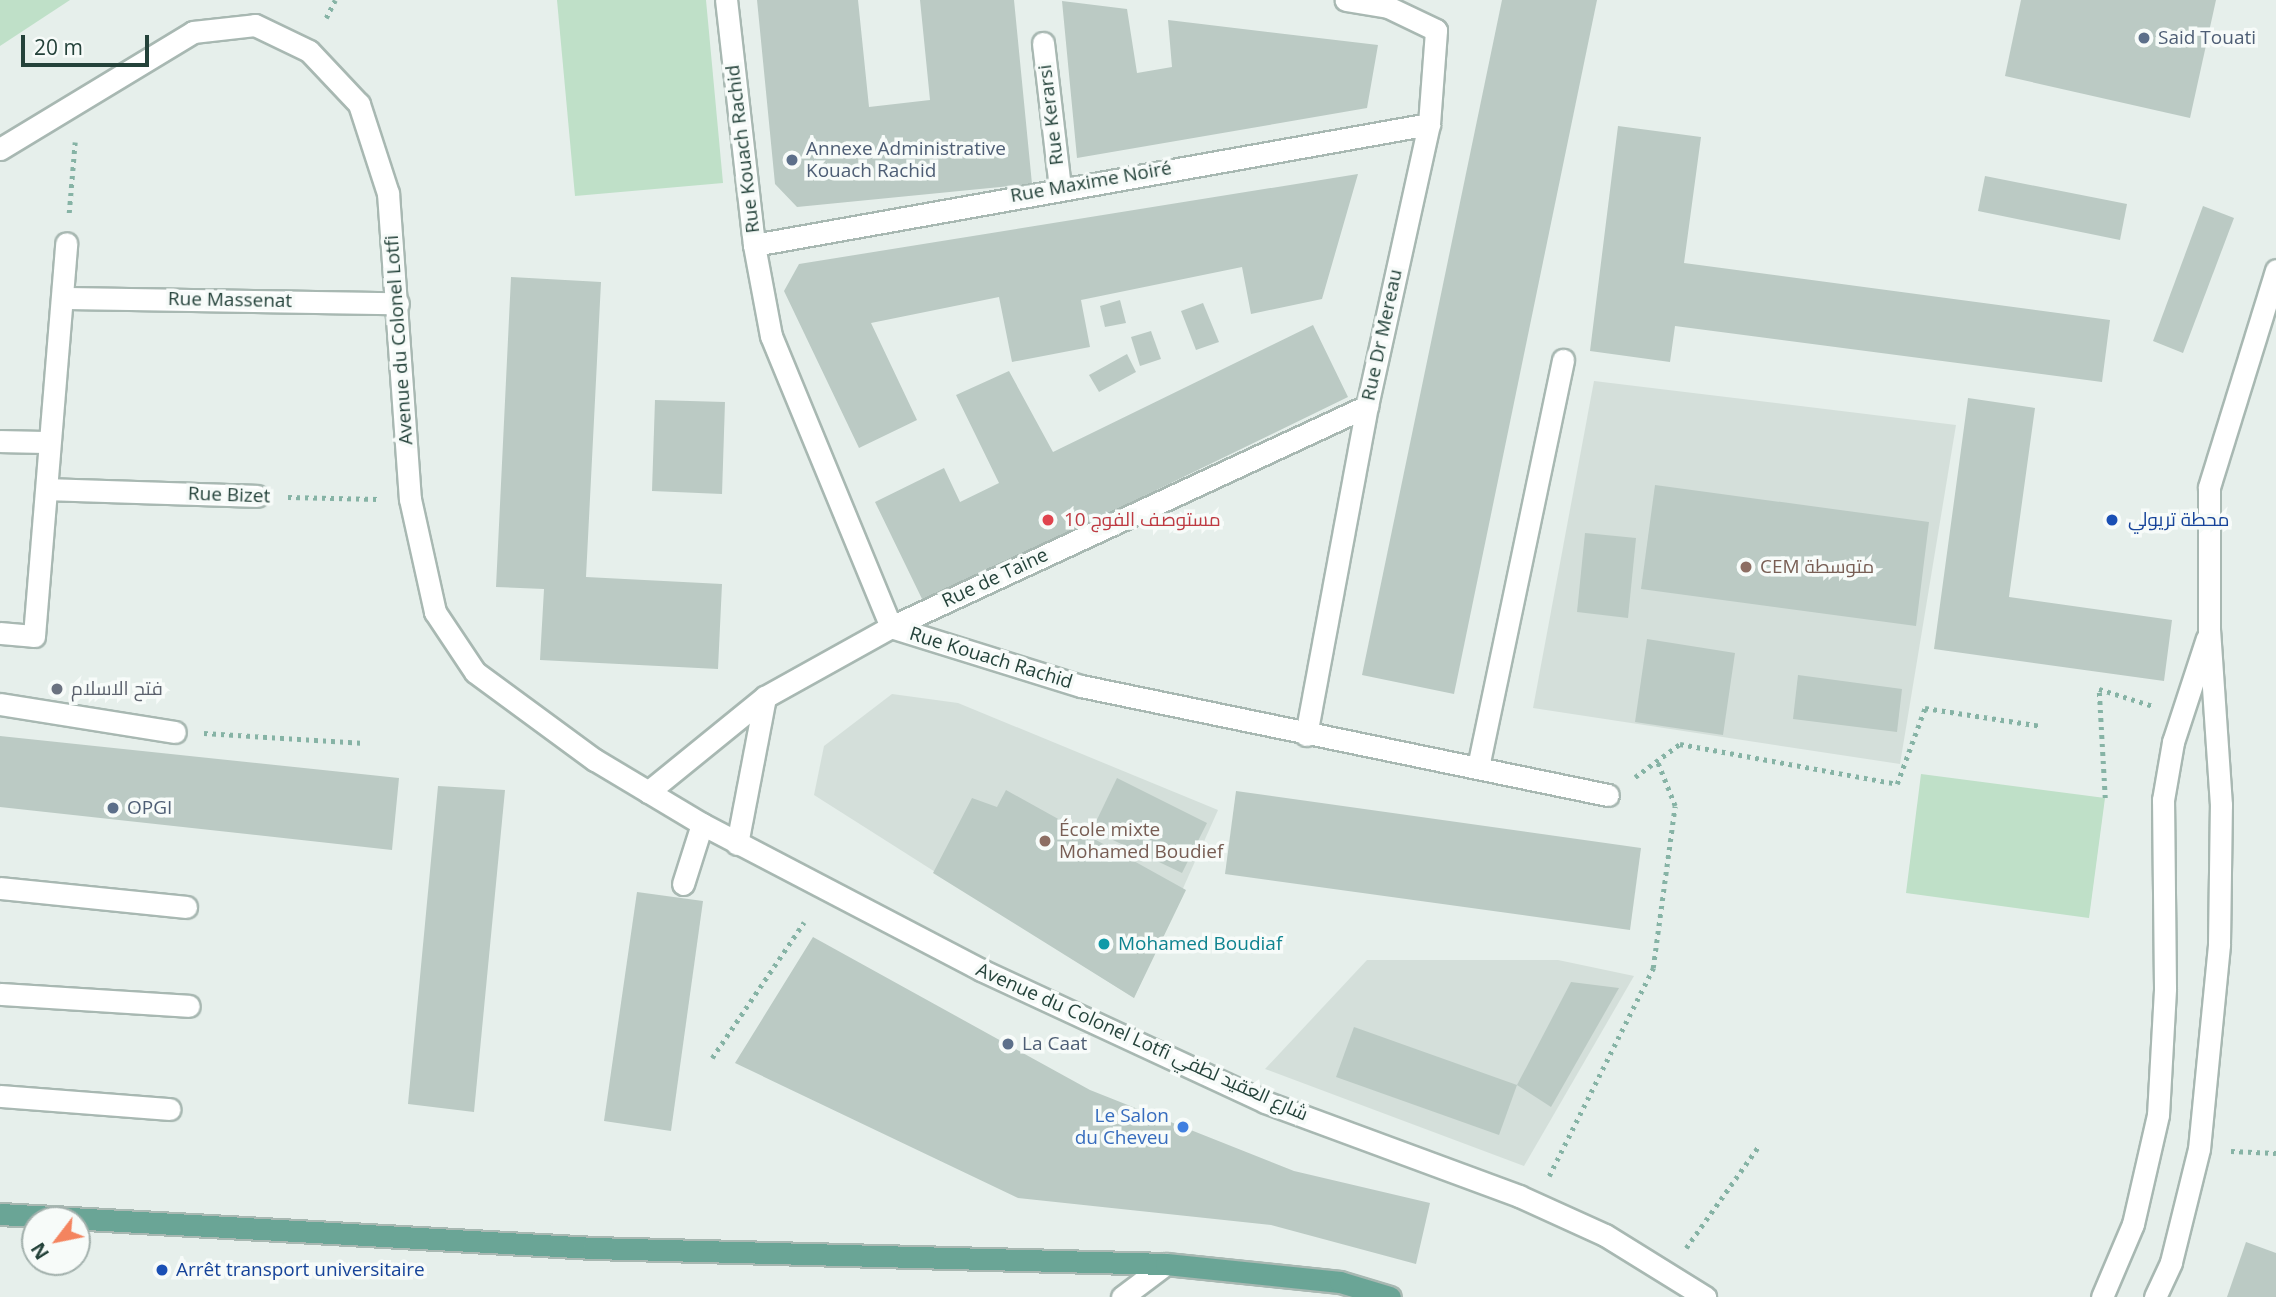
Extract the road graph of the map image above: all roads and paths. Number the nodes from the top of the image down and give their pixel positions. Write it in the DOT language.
graph roads {
  1 [pos="335,0"];
  2 [pos="726,0"];
  3 [pos="1346,0"];
  4 [pos="326,18"];
  5 [pos="1043,43"];
  6 [pos="79,103"];
  7 [pos="1429,124"];
  8 [pos="0,149"];
  9 [pos="1060,187"];
  10 [pos="66,243"];
  11 [pos="754,245"];
  12 [pos="2276,270"];
  13 [pos="62,298"];
  14 [pos="398,303"];
  15 [pos="1563,360"];
  16 [pos="1367,406"];
  17 [pos="0,441"];
  18 [pos="46,442"];
  19 [pos="47,489"];
  20 [pos="257,496"];
  21 [pos="410,499"];
  22 [pos="891,626"];
  23 [pos="2209,630"];
  24 [pos="0,633"];
  25 [pos="765,697"];
  26 [pos="0,704"];
  27 [pos="2181,715"];
  28 [pos="2041,726"];
  29 [pos="175,732"];
  30 [pos="1306,735"];
  31 [pos="361,743"];
  32 [pos="1657,761"];
  33 [pos="1478,766"];
  34 [pos="648,792"];
  35 [pos="1608,796"];
  36 [pos="2105,798"];
  37 [pos="702,824"];
  38 [pos="737,844"];
  39 [pos="683,884"];
  40 [pos="0,888"];
  41 [pos="186,907"];
  42 [pos="804,922"];
  43 [pos="0,994"];
  44 [pos="189,1006"];
  45 [pos="712,1058"];
  46 [pos="0,1096"];
  47 [pos="170,1109"];
  48 [pos="1758,1147"];
  49 [pos="2199,1149"];
  50 [pos="2276,1153"];
  51 [pos="1548,1180"];
  52 [pos="0,1214"];
  53 [pos="1166,1264"];
  54 [pos="1669,1271"];
  55 [pos="1122,1297"];
  56 [pos="1391,1297"];
  57 [pos="1705,1297"];
  58 [pos="2102,1297"];
  59 [pos="2155,1297"];
  1 -- 4 [label="path"];
  2 -- 11 [label="street, Rue Kouach Rachid"];
  3 -- 7 [label="street, Rue Dr Mereau"];
  5 -- 9 [label="street, Rue Kerarsi"];
  6 -- 8 [label="street, Avenue du Colonel Lotfi"];
  6 -- 10 [label="path"];
  6 -- 14 [label="street, Avenue du Colonel Lotfi"];
  7 -- 9 [label="street, Rue Maxime Noiré"];
  7 -- 16 [label="street, Rue Dr Mereau"];
  9 -- 11 [label="street, Rue Maxime Noiré"];
  10 -- 13 [label="street"];
  11 -- 22 [label="street, Rue Kouach Rachid"];
  12 -- 23 [label="street"];
  13 -- 14 [label="street, Rue Massenat"];
  13 -- 18 [label="street"];
  14 -- 21 [label="street, Avenue du Colonel Lotfi"];
  15 -- 33 [label="street"];
  16 -- 22 [label="street, Rue de Taine"];
  16 -- 30 [label="street, Rue Dr Mereau"];
  17 -- 18 [label="street"];
  18 -- 19 [label="street"];
  19 -- 20 [label="street, Rue Bizet"];
  19 -- 24 [label="street"];
  20 -- 21 [label="path, Rue Bizet"];
  21 -- 34 [label="street, Avenue du Colonel Lotfi"];
  22 -- 25 [label="street, Rue de Taine"];
  22 -- 30 [label="street, Rue Kouach Rachid"];
  23 -- 27 [label="street"];
  23 -- 49 [label="street"];
  25 -- 34 [label="street, Rue de Taine"];
  25 -- 38 [label="street"];
  26 -- 29 [label="street"];
  27 -- 36 [label="path"];
  27 -- 58 [label="street"];
  28 -- 32 [label="path"];
  29 -- 31 [label="path"];
  30 -- 33 [label="street, Rue Kouach Rachid"];
  32 -- 35 [label="path"];
  32 -- 51 [label="path"];
  33 -- 35 [label="street, Rue Kouach Rachid"];
  34 -- 37 [label="street, Avenue du Colonel Lotfi"];
  37 -- 38 [label="street, Avenue du Colonel Lotfi"];
  37 -- 39 [label="street"];
  38 -- 54 [label="street, Avenue du Colonel Lotfi شارع العقيد لطفي"];
  40 -- 41 [label="street"];
  42 -- 45 [label="path"];
  43 -- 44 [label="street"];
  46 -- 47 [label="street"];
  48 -- 54 [label="path"];
  49 -- 50 [label="path"];
  49 -- 59 [label="street"];
  52 -- 53 [label="main road"];
  53 -- 55 [label="street"];
  53 -- 56 [label="main road"];
  54 -- 57 [label="street, Avenue du Colonel Lotfi شارع العقيد لطفي"];
}
